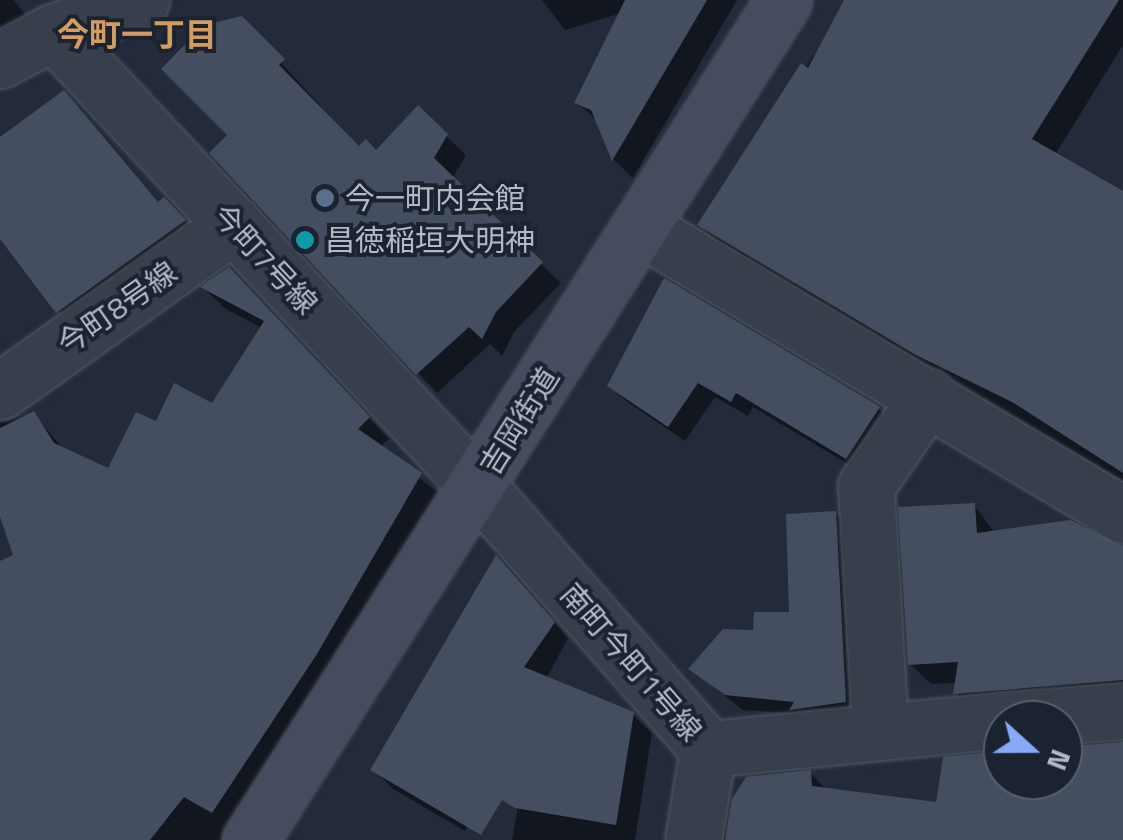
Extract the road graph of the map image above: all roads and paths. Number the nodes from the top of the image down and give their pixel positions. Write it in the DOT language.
graph roads {
  1 [pos="142,0"];
  2 [pos="784,0"];
  3 [pos="53,32"];
  4 [pos="0,60"];
  5 [pos="234,225"];
  6 [pos="641,228"];
  7 [pos="0,390"];
  8 [pos="928,396"];
  9 [pos="478,487"];
  10 [pos="1123,515"];
  11 [pos="1123,711"];
  12 [pos="1083,714"];
  13 [pos="983,722"];
  14 [pos="880,730"];
  15 [pos="708,750"];
  16 [pos="250,840"];
  17 [pos="693,840"];
  1 -- 3 [label="street"];
  2 -- 6 [label="street, 吉岡街道"];
  3 -- 4 [label="street"];
  3 -- 5 [label="street, 今町7号線"];
  5 -- 7 [label="street, 今町8号線"];
  5 -- 9 [label="street, 今町7号線"];
  6 -- 8 [label="street"];
  6 -- 9 [label="street, 吉岡街道"];
  8 -- 10 [label="street"];
  8 -- 14 [label="street"];
  9 -- 15 [label="street, 南町今町1号線"];
  9 -- 16 [label="street, 吉岡街道"];
  11 -- 12 [label="street, 南町今町1号線"];
  13 -- 14 [label="street, 南町今町1号線"];
  14 -- 15 [label="street, 南町今町1号線"];
  15 -- 17 [label="street"];
}
